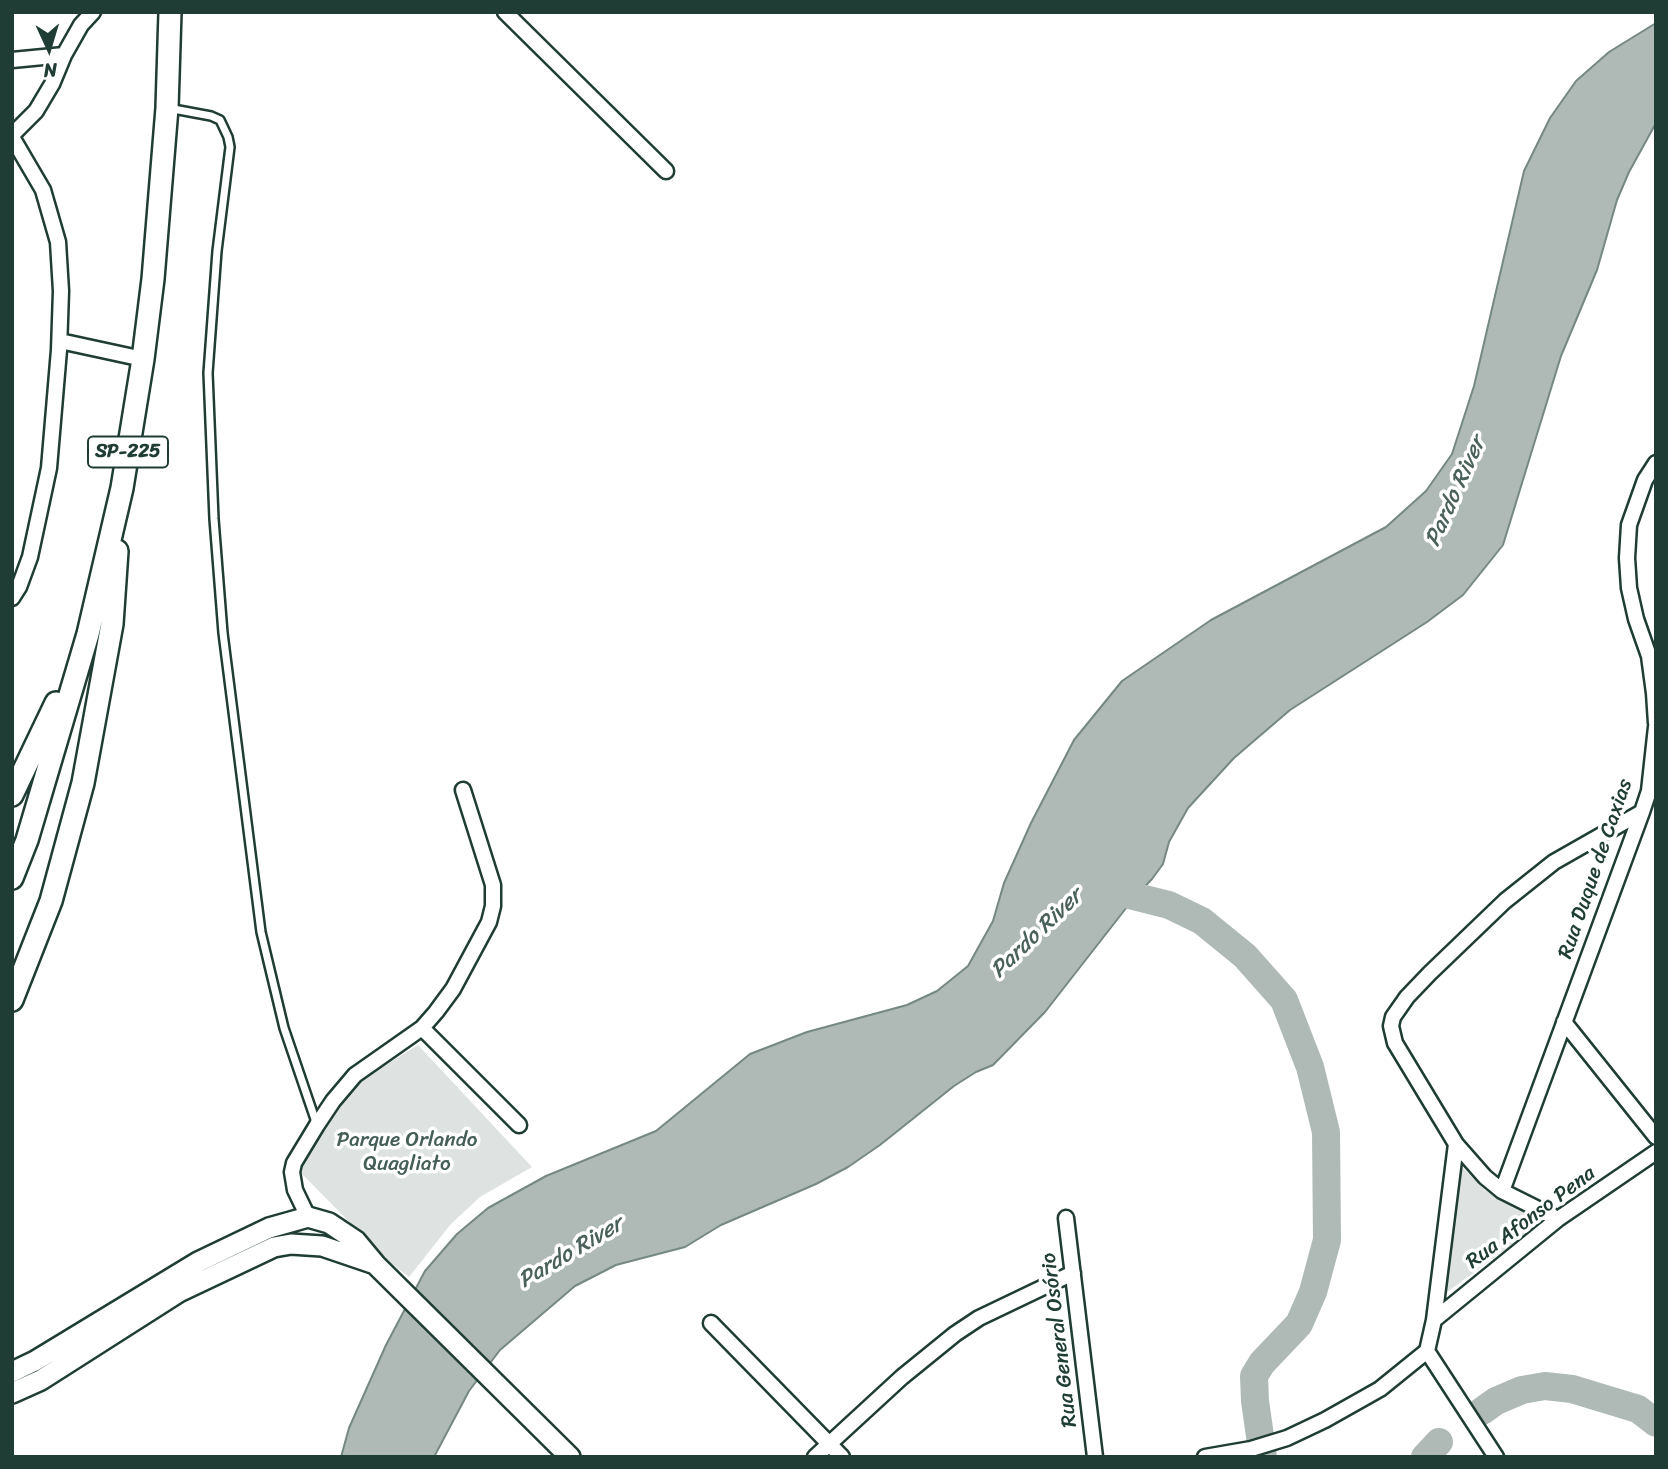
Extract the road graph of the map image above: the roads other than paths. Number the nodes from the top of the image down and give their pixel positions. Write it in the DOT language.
graph roads {
  1 [pos="93,12"];
  2 [pos="170,12"];
  3 [pos="505,12"];
  4 [pos="64,55"];
  5 [pos="12,60"];
  6 [pos="167,108"];
  7 [pos="12,136"];
  8 [pos="666,170"];
  9 [pos="60,341"];
  10 [pos="143,359"];
  11 [pos="1656,463"];
  12 [pos="115,523"];
  13 [pos="12,598"];
  14 [pos="88,635"];
  15 [pos="1652,653"];
  16 [pos="1656,725"];
  17 [pos="463,790"];
  18 [pos="1652,794"];
  19 [pos="12,795"];
  20 [pos="1642,812"];
  21 [pos="12,878"];
  22 [pos="12,1000"];
  23 [pos="1564,1022"];
  24 [pos="422,1028"];
  25 [pos="317,1125"];
  26 [pos="519,1125"];
  27 [pos="1656,1137"];
  28 [pos="1455,1144"];
  29 [pos="1656,1152"];
  30 [pos="1502,1191"];
  31 [pos="308,1217"];
  32 [pos="1066,1218"];
  33 [pos="1558,1219"];
  34 [pos="376,1265"];
  35 [pos="1073,1273"];
  36 [pos="1434,1320"];
  37 [pos="711,1322"];
  38 [pos="1427,1351"];
  39 [pos="12,1372"];
  40 [pos="12,1393"];
  41 [pos="829,1444"];
  42 [pos="570,1457"];
  43 [pos="815,1457"];
  44 [pos="842,1457"];
  45 [pos="1095,1457"];
  46 [pos="1205,1457"];
  47 [pos="1496,1457"];
  1 -- 4 [label="street"];
  2 -- 6 [label="main road, SP-225"];
  3 -- 8 [label="street"];
  4 -- 5 [label="street"];
  4 -- 7 [label="street"];
  6 -- 10 [label="main road, SP-225"];
  6 -- 25 [label="lane"];
  7 -- 9 [label="street"];
  9 -- 10 [label="street"];
  9 -- 13 [label="street"];
  10 -- 12 [label="main road, SP-225"];
  11 -- 15 [label="street, Rua Duque de Caxias"];
  12 -- 14 [label="main road, SP-225"];
  12 -- 22 [label="main road"];
  14 -- 19 [label="main road"];
  14 -- 21 [label="main road, SP-225"];
  15 -- 16 [label="street, Rua Duque de Caxias"];
  16 -- 18 [label="street, Rua Duque de Caxias"];
  17 -- 24 [label="street"];
  18 -- 20 [label="street, Rua Duque de Caxias"];
  20 -- 23 [label="street, Rua Duque de Caxias"];
  20 -- 28 [label="street"];
  23 -- 27 [label="street"];
  23 -- 30 [label="street, Rua Duque de Caxias"];
  24 -- 25 [label="street"];
  24 -- 26 [label="street"];
  25 -- 31 [label="street"];
  28 -- 30 [label="street"];
  28 -- 36 [label="street"];
  29 -- 33 [label="street, Rua Afonso Pena"];
  30 -- 33 [label="street"];
  31 -- 34 [label="main road"];
  31 -- 39 [label="main road"];
  32 -- 35 [label="street, Rua General Osório"];
  33 -- 36 [label="street, Rua Afonso Pena"];
  34 -- 40 [label="main road"];
  34 -- 42 [label="main road"];
  35 -- 41 [label="street"];
  35 -- 45 [label="street, Rua General Osório"];
  36 -- 38 [label="street"];
  37 -- 41 [label="street"];
  38 -- 46 [label="street"];
  38 -- 47 [label="street"];
  41 -- 43 [label="street"];
  41 -- 44 [label="street"];
}
